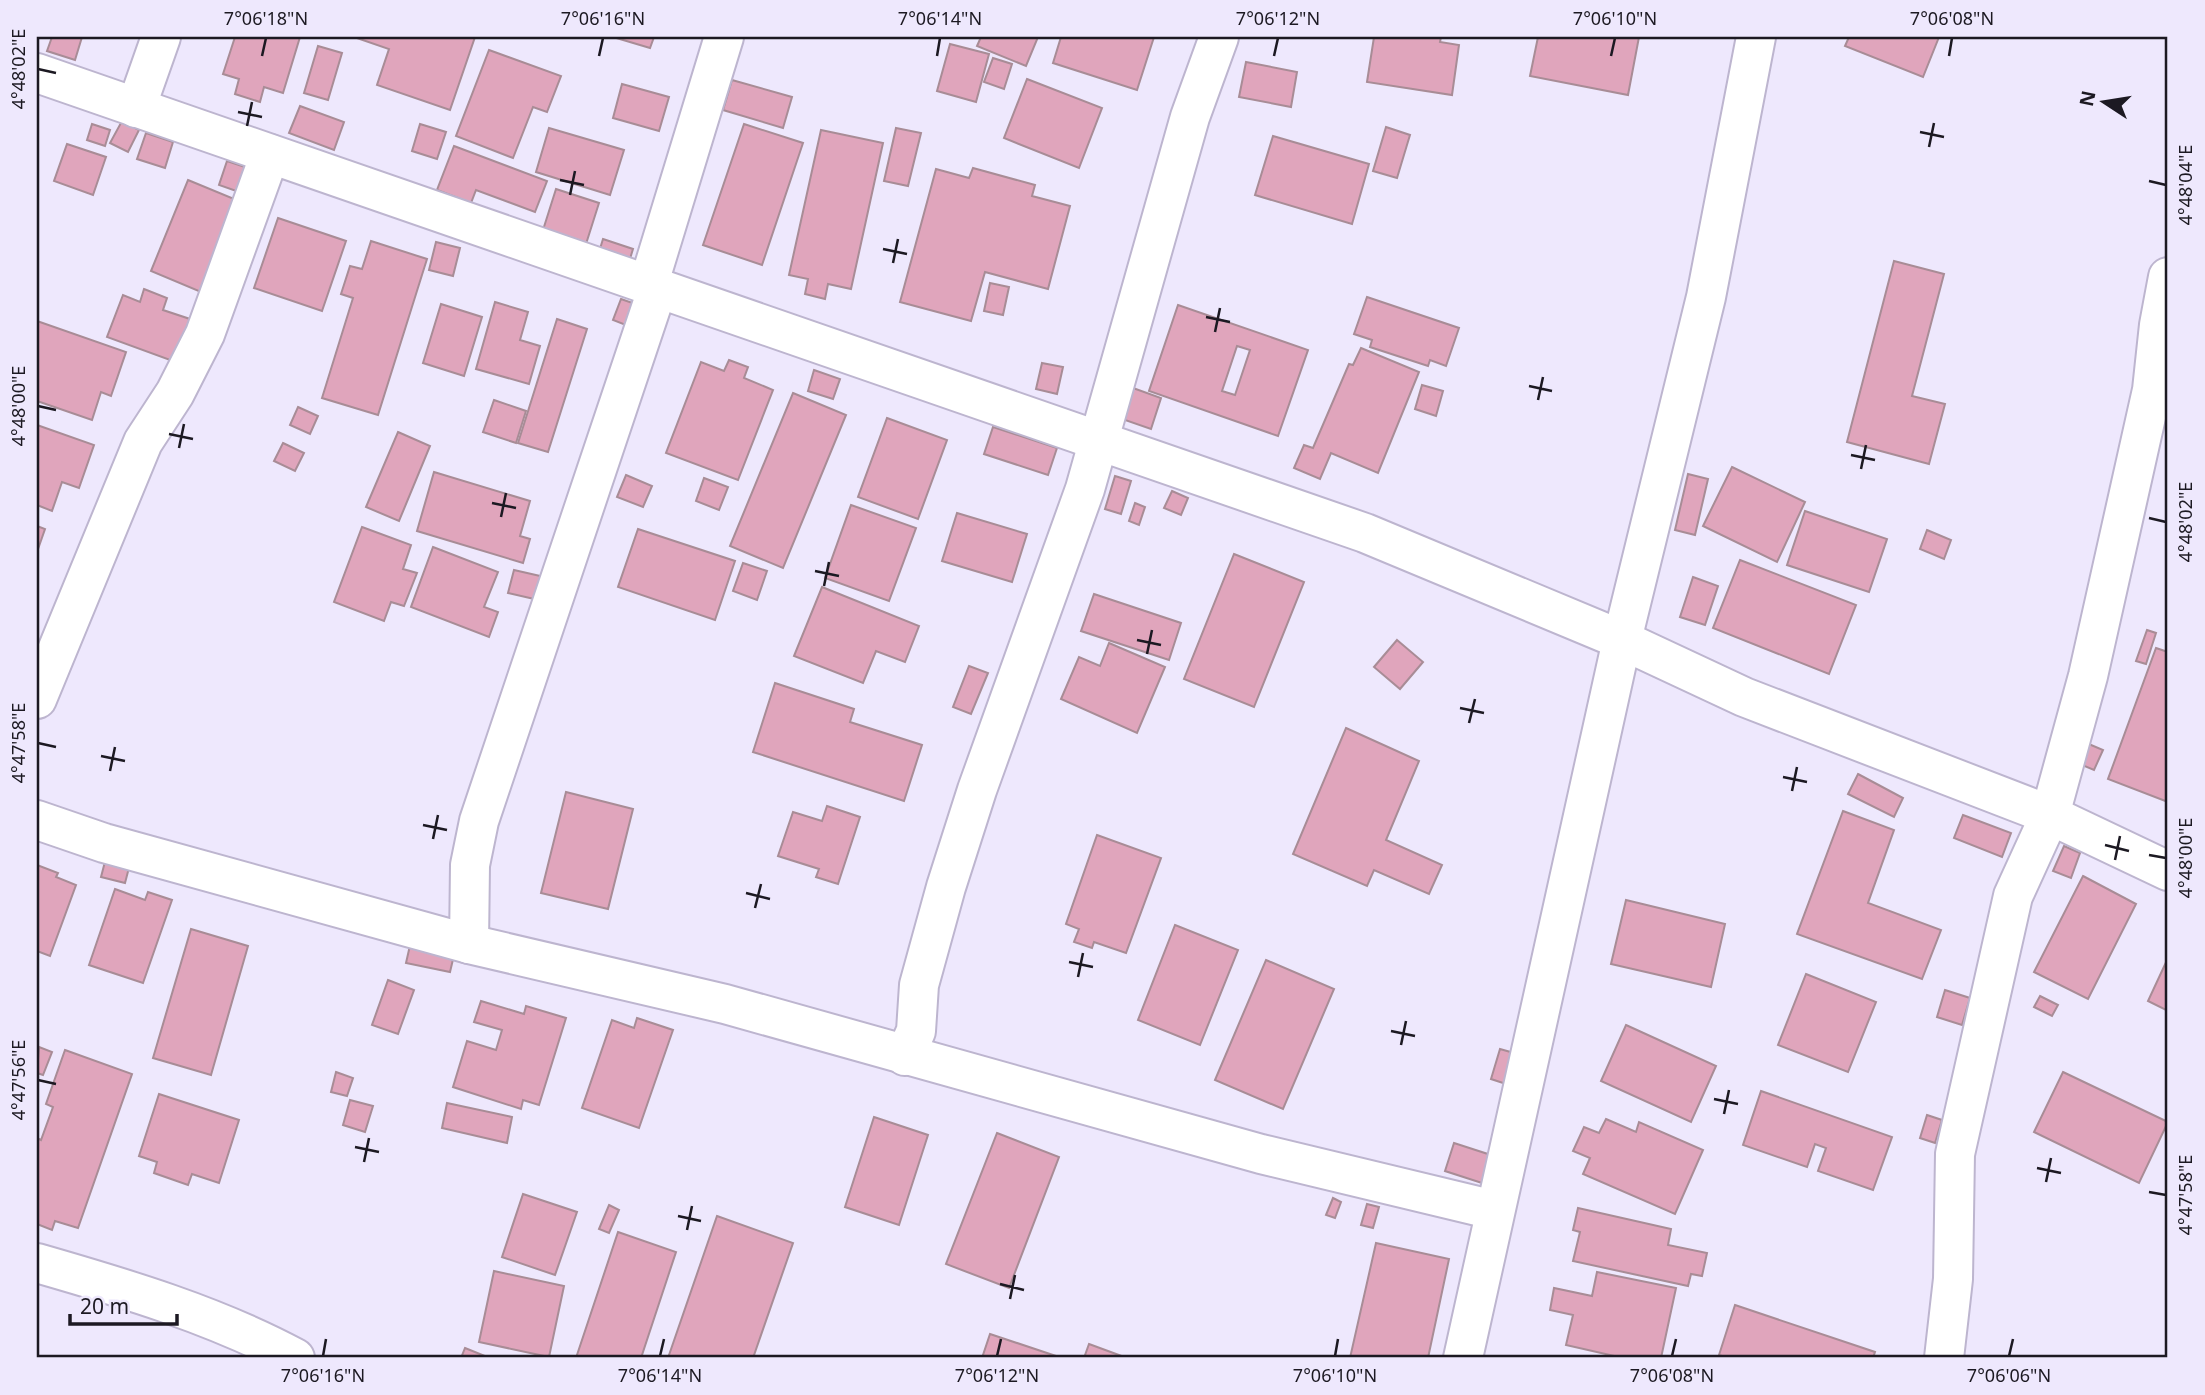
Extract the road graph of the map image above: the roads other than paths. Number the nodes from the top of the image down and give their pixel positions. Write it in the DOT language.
graph roads {
  1 [pos="161,37"];
  2 [pos="724,37"];
  3 [pos="1219,37"];
  4 [pos="1756,37"];
  5 [pos="37,73"];
  6 [pos="136,108"];
  7 [pos="270,154"];
  8 [pos="2168,277"];
  9 [pos="653,287"];
  10 [pos="1097,440"];
  11 [pos="1622,640"];
  12 [pos="37,699"];
  13 [pos="2050,815"];
  14 [pos="37,820"];
  15 [pos="2168,871"];
  16 [pos="469,944"];
  17 [pos="905,1056"];
  18 [pos="1494,1210"];
  19 [pos="37,1263"];
  20 [pos="295,1358"];
  21 [pos="1464,1358"];
  22 [pos="1944,1358"];
  1 -- 6 [label="street"];
  2 -- 9 [label="street"];
  3 -- 10 [label="street"];
  4 -- 11 [label="street"];
  5 -- 6 [label="street"];
  6 -- 7 [label="street"];
  7 -- 9 [label="street"];
  7 -- 12 [label="street"];
  8 -- 13 [label="street"];
  9 -- 10 [label="street"];
  9 -- 16 [label="street"];
  10 -- 11 [label="street"];
  10 -- 17 [label="street"];
  11 -- 13 [label="street"];
  11 -- 18 [label="street"];
  13 -- 15 [label="street"];
  13 -- 22 [label="street"];
  14 -- 16 [label="street"];
  16 -- 17 [label="street"];
  17 -- 18 [label="street"];
  18 -- 21 [label="street"];
  19 -- 20 [label="street"];
}
